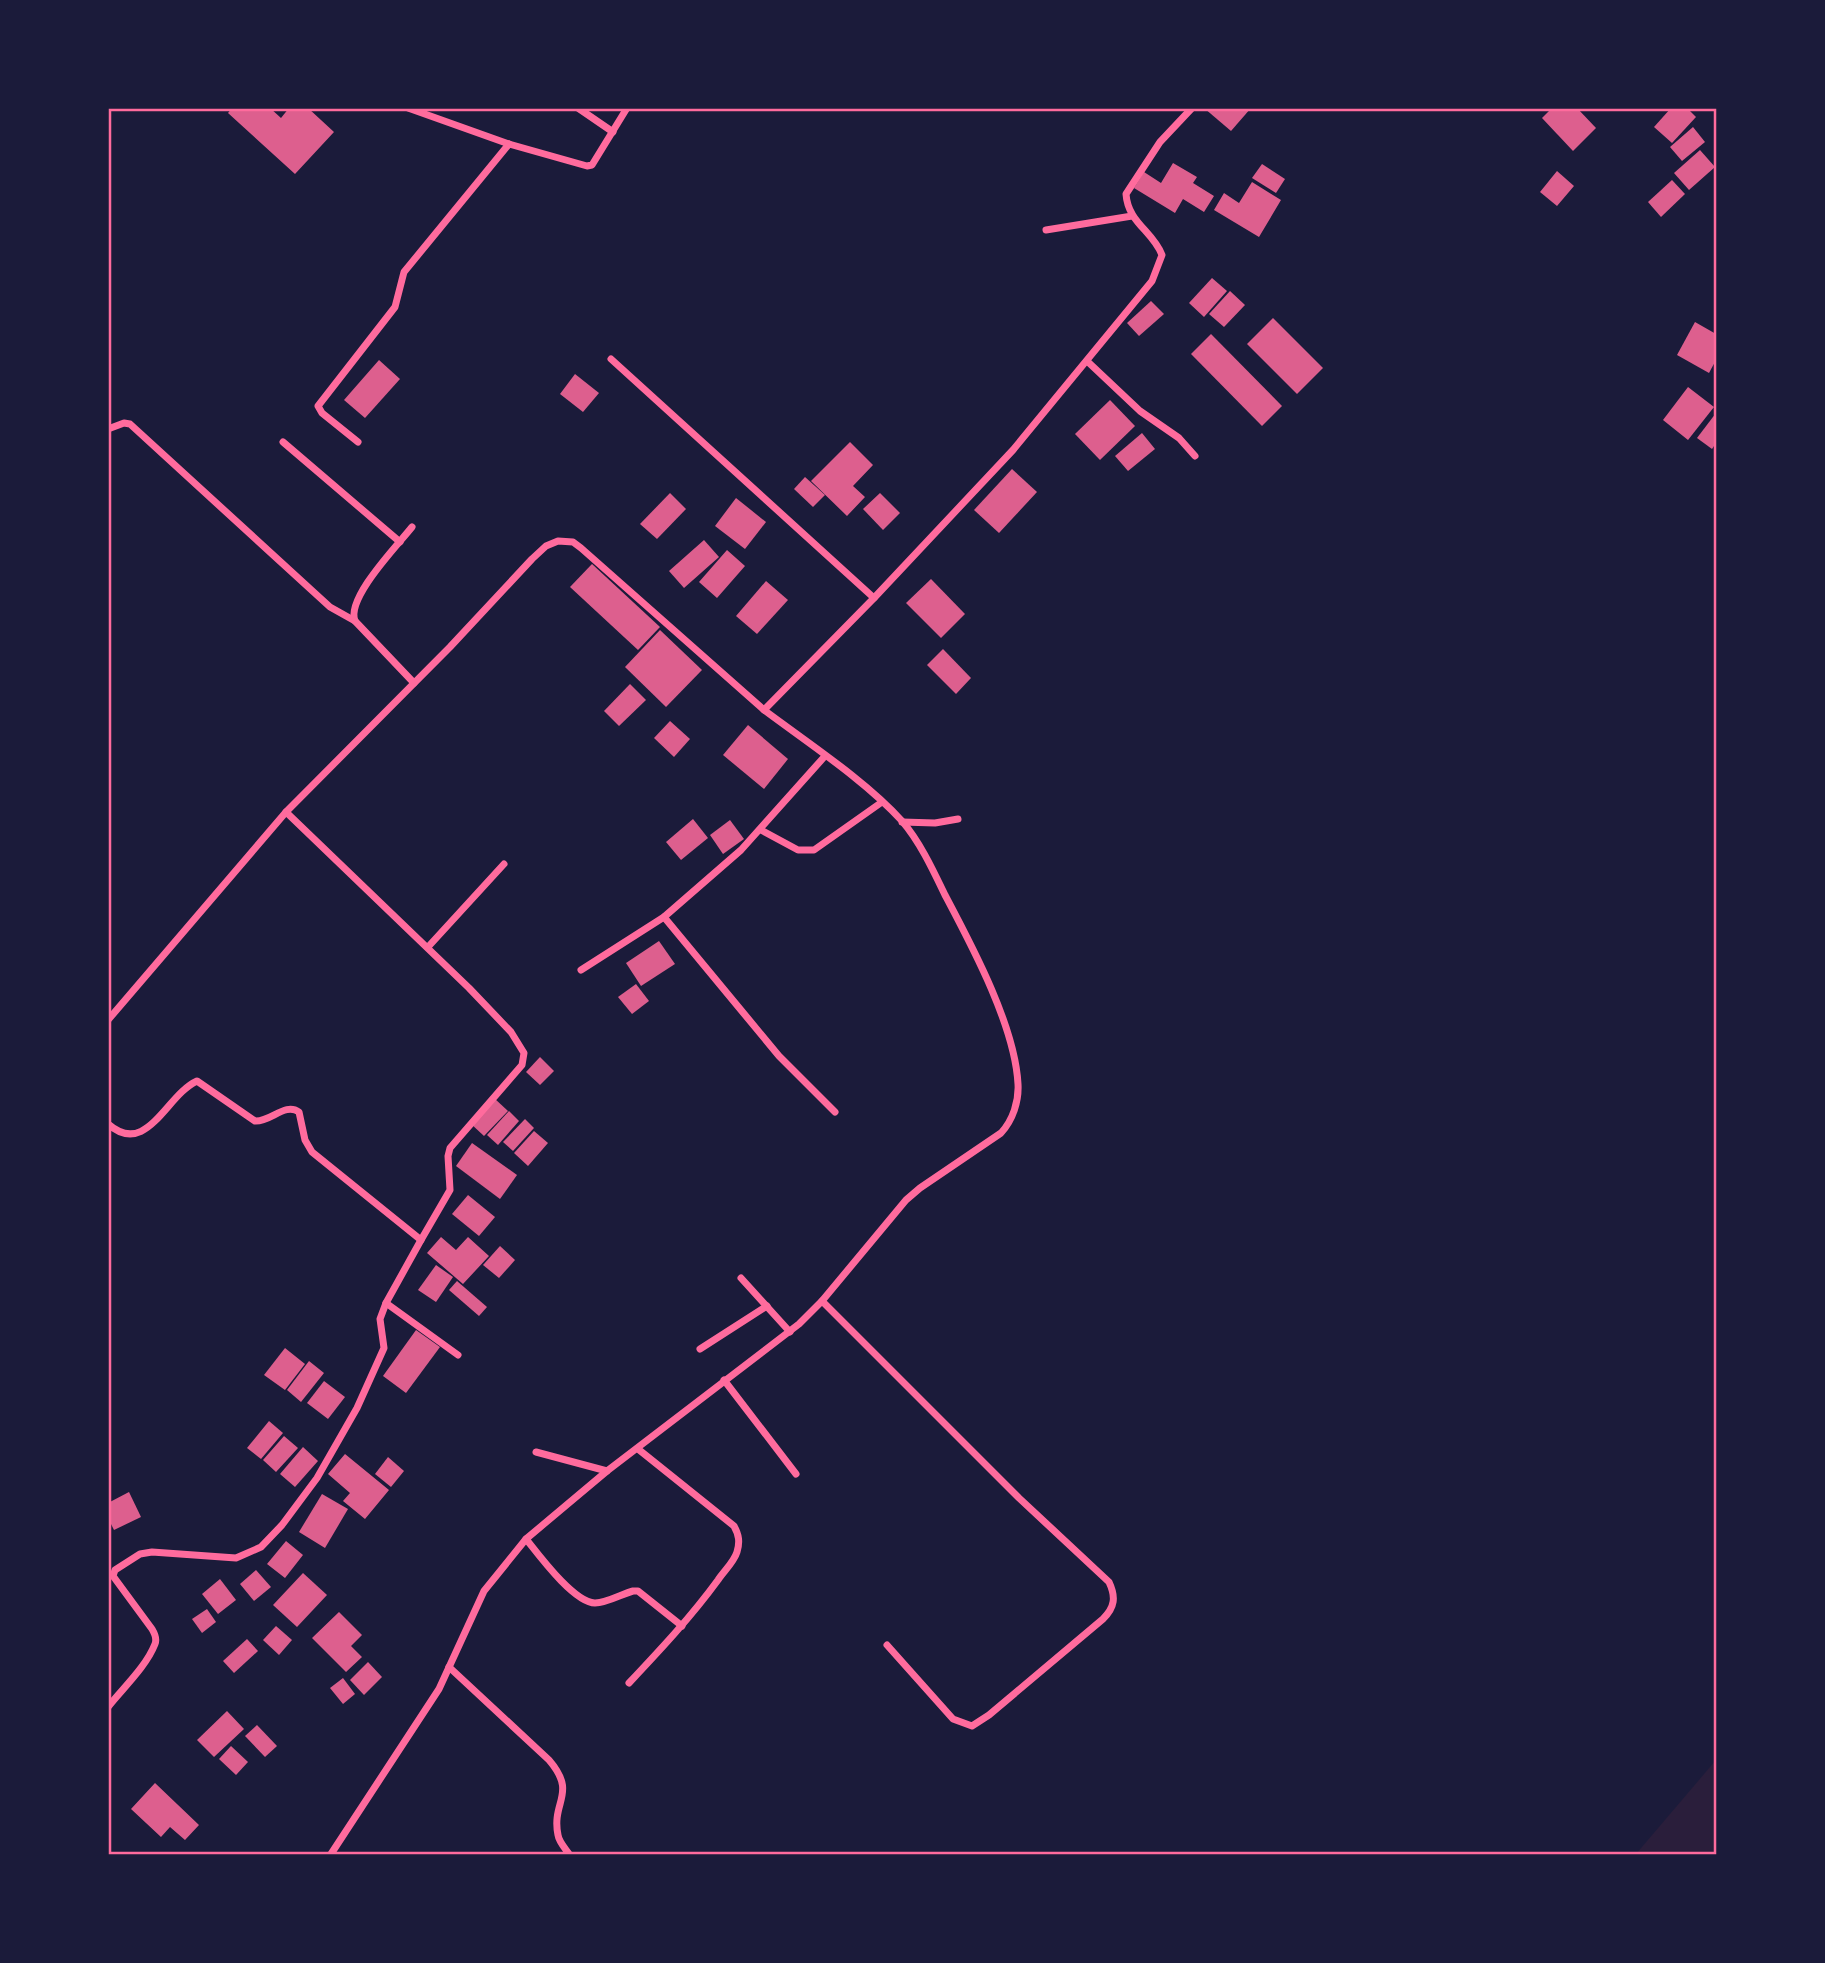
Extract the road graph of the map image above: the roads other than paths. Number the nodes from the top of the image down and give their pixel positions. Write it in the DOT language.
graph roads {
  1 [pos="408,108"];
  2 [pos="578,108"];
  3 [pos="627,108"];
  4 [pos="1192,108"];
  5 [pos="614,132"];
  6 [pos="509,144"];
  7 [pos="1132,216"];
  8 [pos="1046,230"];
  9 [pos="611,359"];
  10 [pos="1087,361"];
  11 [pos="108,429"];
  12 [pos="284,442"];
  13 [pos="358,442"];
  14 [pos="1195,456"];
  15 [pos="412,527"];
  16 [pos="400,542"];
  17 [pos="874,598"];
  18 [pos="355,621"];
  19 [pos="414,683"];
  20 [pos="764,710"];
  21 [pos="825,755"];
  22 [pos="882,802"];
  23 [pos="286,811"];
  24 [pos="958,819"];
  25 [pos="902,822"];
  26 [pos="761,830"];
  27 [pos="503,863"];
  28 [pos="664,917"];
  29 [pos="428,947"];
  30 [pos="581,970"];
  31 [pos="108,1020"];
  32 [pos="835,1112"];
  33 [pos="108,1124"];
  34 [pos="421,1240"];
  35 [pos="741,1278"];
  36 [pos="822,1301"];
  37 [pos="386,1303"];
  38 [pos="767,1306"];
  39 [pos="790,1332"];
  40 [pos="700,1349"];
  41 [pos="458,1355"];
  42 [pos="724,1380"];
  43 [pos="638,1449"];
  44 [pos="536,1452"];
  45 [pos="607,1471"];
  46 [pos="796,1474"];
  47 [pos="526,1539"];
  48 [pos="682,1626"];
  49 [pos="887,1645"];
  50 [pos="449,1667"];
  51 [pos="629,1684"];
  52 [pos="108,1707"];
  53 [pos="331,1854"];
  54 [pos="569,1854"];
  1 -- 6 [label="street"];
  2 -- 5 [label="street"];
  3 -- 5 [label="street"];
  4 -- 7 [label="street"];
  5 -- 6 [label="street"];
  6 -- 13 [label="street"];
  7 -- 8 [label="street"];
  7 -- 10 [label="street"];
  9 -- 17 [label="street"];
  10 -- 14 [label="street"];
  10 -- 17 [label="street"];
  11 -- 18 [label="street"];
  12 -- 16 [label="street"];
  15 -- 16 [label="street"];
  16 -- 18 [label="street"];
  17 -- 20 [label="street"];
  18 -- 19 [label="street"];
  19 -- 20 [label="street"];
  19 -- 23 [label="street"];
  20 -- 21 [label="street"];
  21 -- 22 [label="street"];
  21 -- 26 [label="street"];
  22 -- 25 [label="street"];
  22 -- 26 [label="street"];
  23 -- 29 [label="street"];
  23 -- 31 [label="street"];
  24 -- 25 [label="street"];
  25 -- 36 [label="street"];
  26 -- 28 [label="street"];
  27 -- 29 [label="street"];
  28 -- 30 [label="street"];
  28 -- 32 [label="street"];
  29 -- 34 [label="street"];
  33 -- 34 [label="street"];
  34 -- 37 [label="street"];
  35 -- 38 [label="street"];
  36 -- 39 [label="street"];
  36 -- 49 [label="street"];
  37 -- 41 [label="street"];
  37 -- 52 [label="street"];
  38 -- 39 [label="street"];
  38 -- 40 [label="street"];
  39 -- 42 [label="street"];
  42 -- 43 [label="street"];
  42 -- 46 [label="street"];
  43 -- 45 [label="street"];
  43 -- 48 [label="street"];
  44 -- 45 [label="street"];
  45 -- 47 [label="street"];
  47 -- 48 [label="street"];
  47 -- 50 [label="street"];
  48 -- 51 [label="street"];
  50 -- 53 [label="street"];
  50 -- 54 [label="street"];
}
